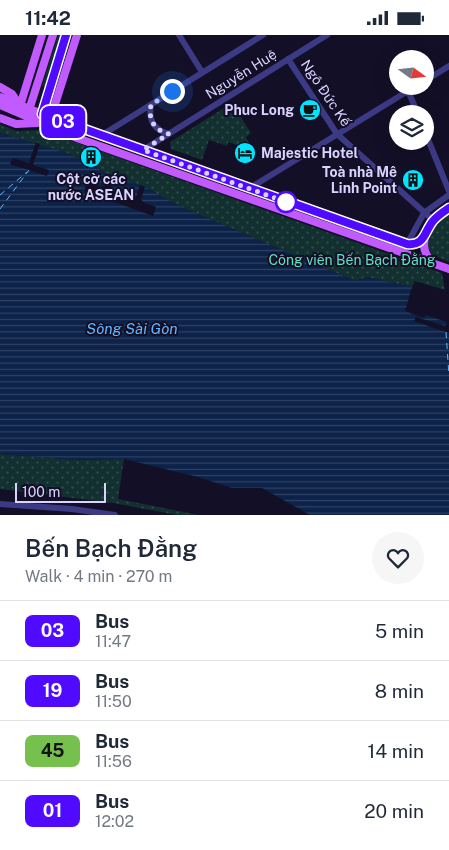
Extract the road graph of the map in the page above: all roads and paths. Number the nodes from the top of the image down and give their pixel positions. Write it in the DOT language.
graph roads {
  1 [pos="42,35"];
  2 [pos="53,35"];
  3 [pos="66,35"];
  4 [pos="77,35"];
  5 [pos="179,35"];
  6 [pos="263,35"];
  7 [pos="327,35"];
  8 [pos="288,59"];
  9 [pos="449,66"];
  10 [pos="202,72"];
  11 [pos="434,75"];
  12 [pos="0,87"];
  13 [pos="401,95"];
  14 [pos="2,102"];
  15 [pos="151,105"];
  16 [pos="20,106"];
  17 [pos="29,109"];
  18 [pos="42,114"];
  19 [pos="51,117"];
  20 [pos="0,118"];
  21 [pos="37,123"];
  22 [pos="169,134"];
  23 [pos="337,134"];
  24 [pos="102,135"];
  25 [pos="143,150"];
  26 [pos="432,150"];
  27 [pos="250,188"];
  28 [pos="449,193"];
  29 [pos="449,208"];
  30 [pos="424,213"];
  31 [pos="434,221"];
  32 [pos="424,239"];
  33 [pos="407,244"];
  34 [pos="434,264"];
  35 [pos="449,269"];
  36 [pos="0,504"];
  37 [pos="115,515"];
  1 -- 16 [label="main road"];
  2 -- 17 [label="main road"];
  3 -- 18 [label="main road"];
  4 -- 19 [label="main road"];
  5 -- 10 [label="street"];
  6 -- 10 [label="street, Nguyễn Huệ"];
  7 -- 8 [label="street, Nguyễn Huệ"];
  8 -- 22 [label="street, Nguyễn Huệ"];
  8 -- 23 [label="street, Ngô Ðức Kế"];
  9 -- 11 [label="street"];
  10 -- 15 [label="street, Nguyễn Huệ"];
  12 -- 16 [label="main road"];
  13 -- 23 [label="street"];
  14 -- 16 [label="main road"];
  14 -- 21 [label="main road"];
  15 -- 22 [label="street"];
  15 -- 24 [label="street, Nguyễn Huệ"];
  16 -- 17 [label="main road"];
  17 -- 18 [label="main road"];
  18 -- 19 [label="main road"];
  19 -- 24 [label="main road"];
  20 -- 21 [label="main road"];
  21 -- 34 [label="main road"];
  22 -- 25 [label="street, Nguyễn Huệ"];
  23 -- 27 [label="street"];
  23 -- 30 [label="street, Ngô Ðức Kế"];
  24 -- 25 [label="main road"];
  25 -- 27 [label="main road"];
  26 -- 28 [label="street"];
  27 -- 33 [label="main road"];
  28 -- 30 [label="street"];
  29 -- 31 [label="main road"];
  30 -- 31 [label="street, Ngô Ðức Kế"];
  30 -- 33 [label="street"];
  31 -- 32 [label="main road"];
  32 -- 33 [label="main road"];
  32 -- 34 [label="main road"];
  34 -- 35 [label="main road"];
  36 -- 37 [label="street"];
}
